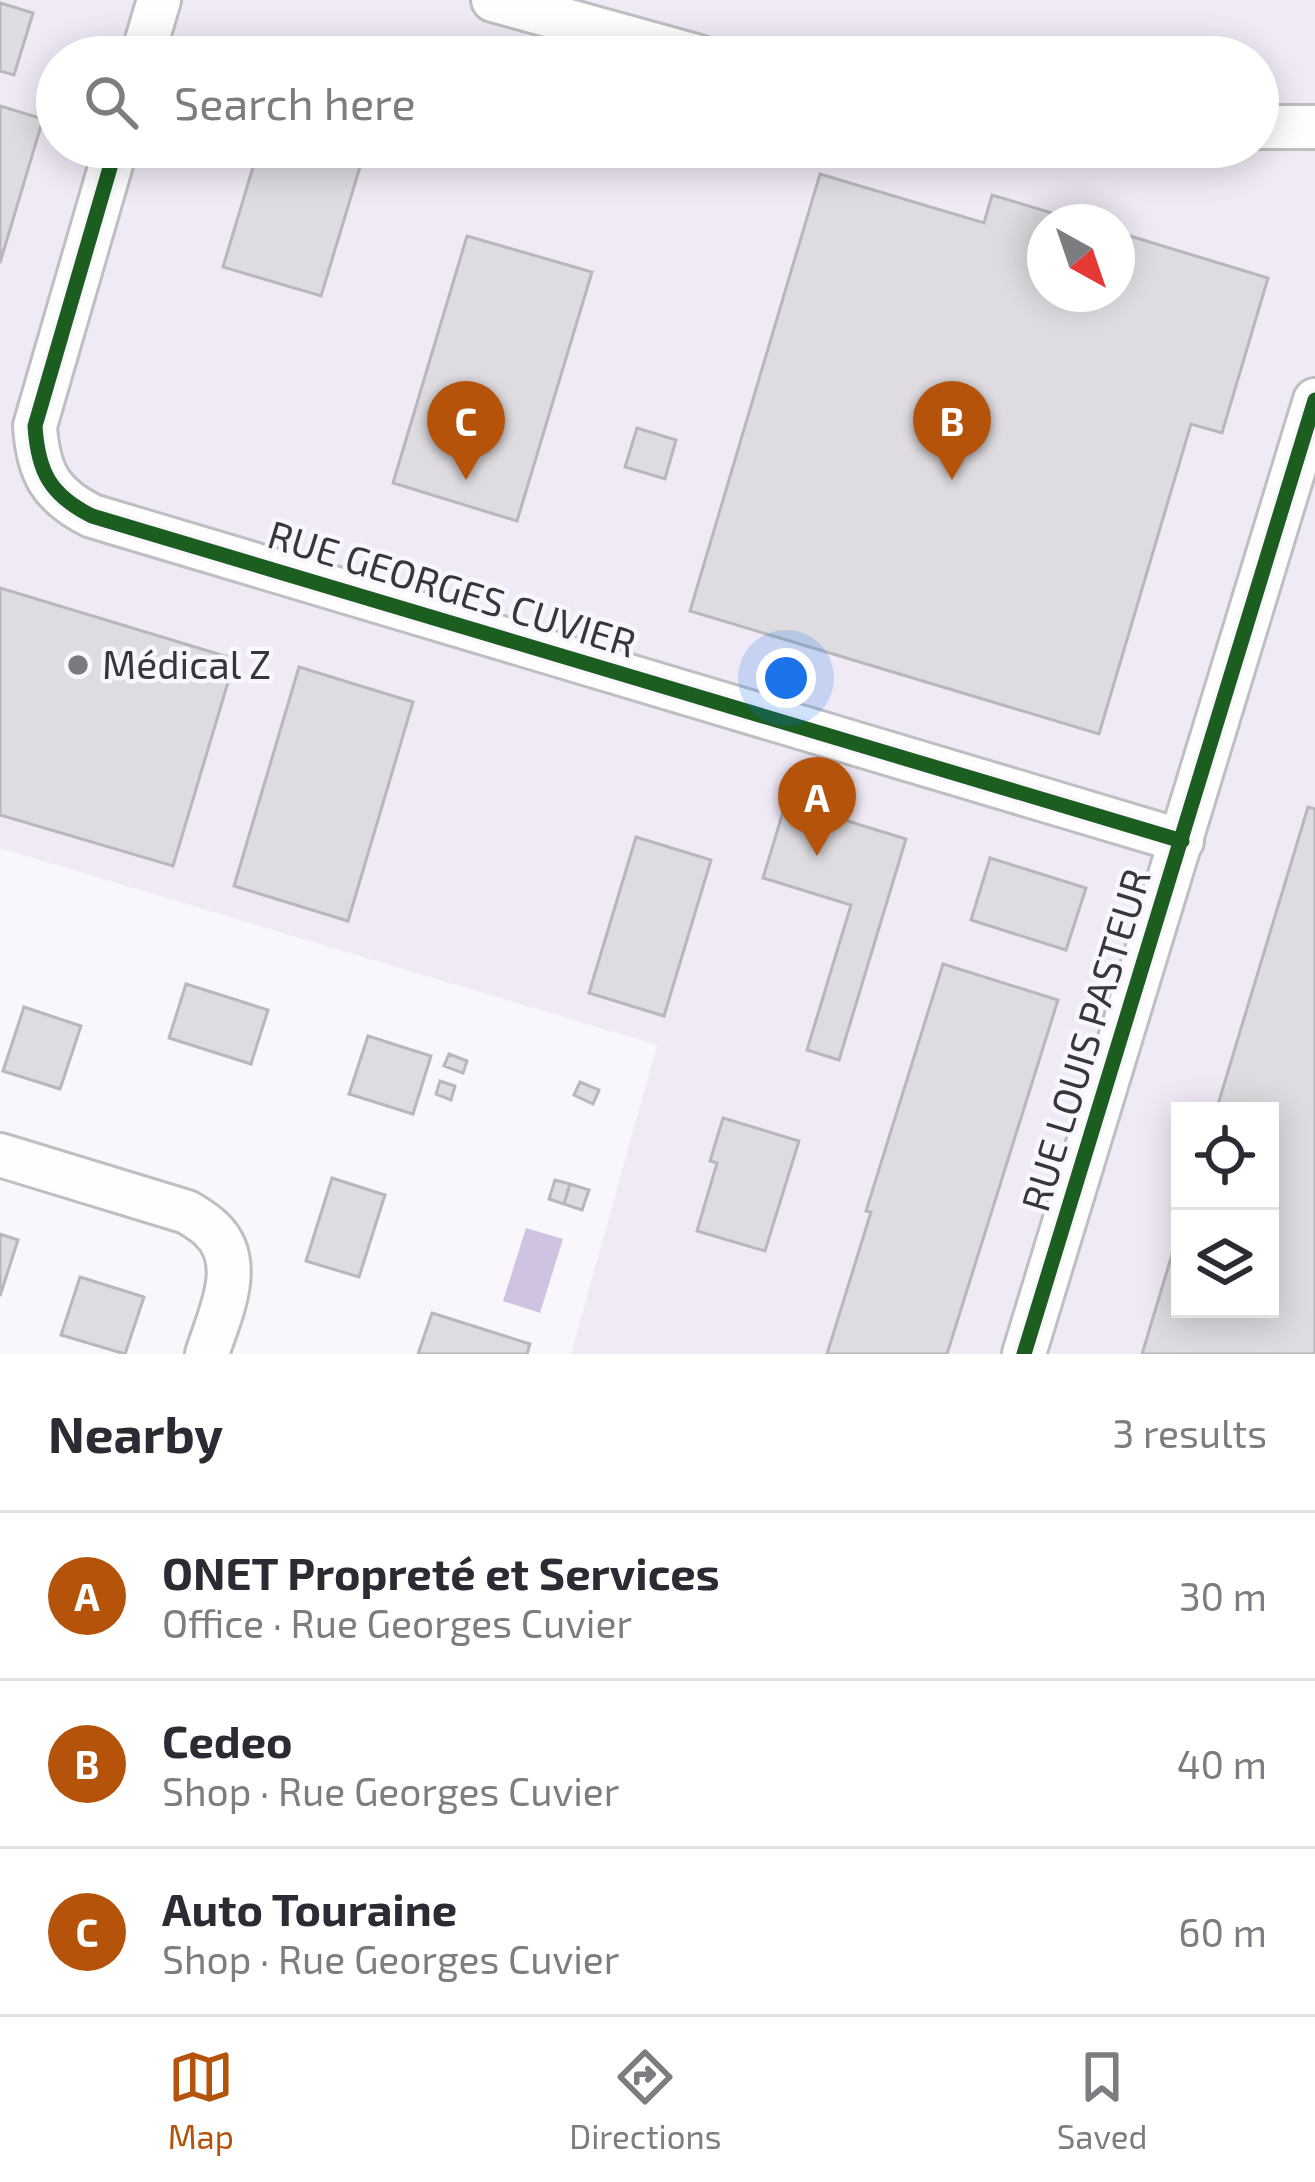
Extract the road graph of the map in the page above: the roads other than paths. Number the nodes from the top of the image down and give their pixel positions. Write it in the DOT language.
graph roads {
  1 [pos="159,0"];
  2 [pos="493,0"];
  3 [pos="148,36"];
  4 [pos="623,36"];
  5 [pos="1279,127"];
  6 [pos="1315,128"];
  7 [pos="110,168"];
  8 [pos="1315,400"];
  9 [pos="1182,842"];
  10 [pos="0,1155"];
  11 [pos="207,1354"];
  12 [pos="1024,1354"];
  1 -- 3 [label="street"];
  2 -- 4 [label="street"];
  5 -- 6 [label="street"];
  7 -- 9 [label="street, RUE GEORGES CUVIER"];
  8 -- 9 [label="street, RUE LOUIS PASTEUR"];
  9 -- 12 [label="street, RUE LOUIS PASTEUR"];
  10 -- 11 [label="street"];
}
